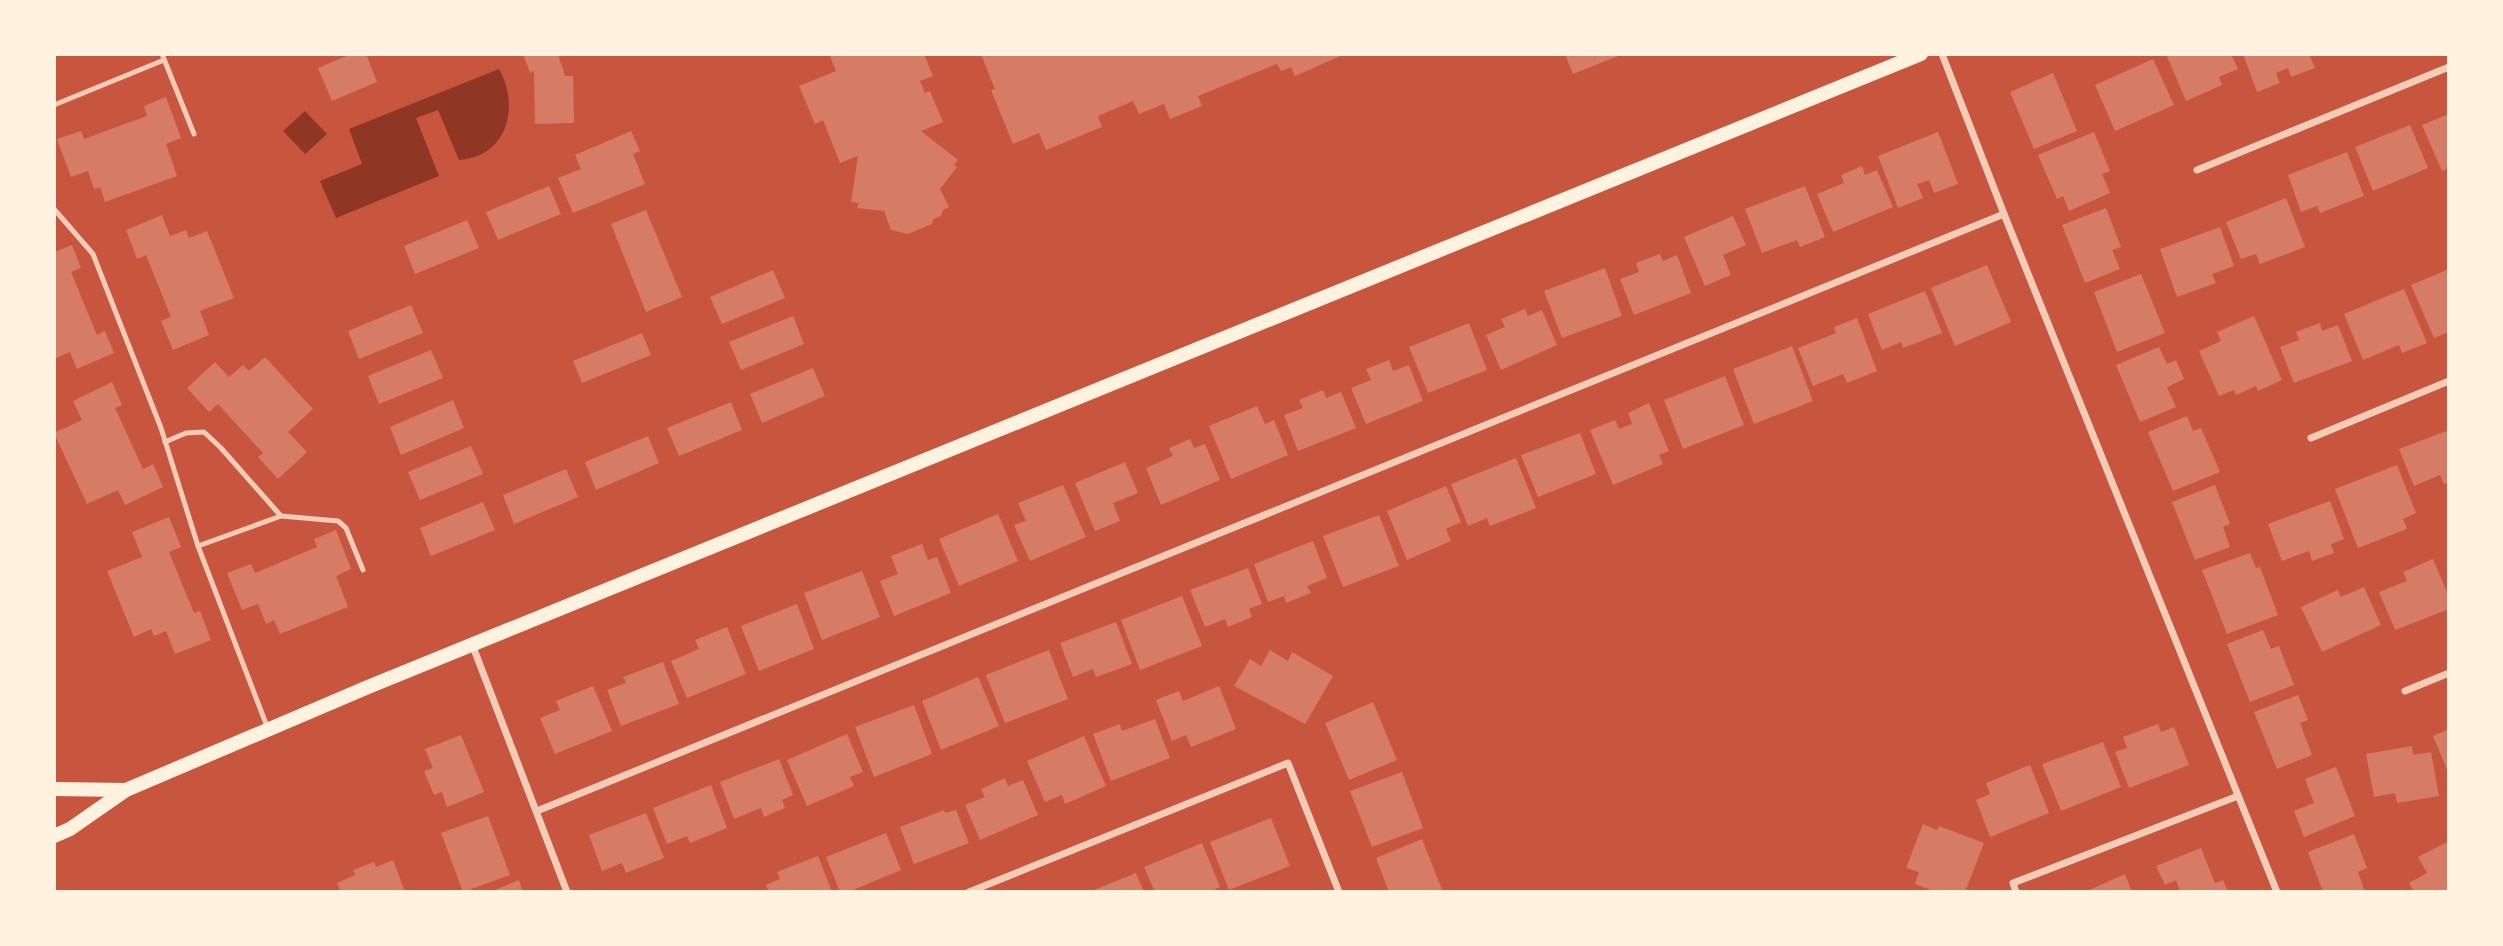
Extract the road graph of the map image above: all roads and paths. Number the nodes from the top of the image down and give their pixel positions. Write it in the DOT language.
graph roads {
  1 [pos="1921,54"];
  2 [pos="1942,54"];
  3 [pos="163,57"];
  4 [pos="2449,67"];
  5 [pos="54,105"];
  6 [pos="194,134"];
  7 [pos="2197,170"];
  8 [pos="55,211"];
  9 [pos="2004,214"];
  10 [pos="2449,382"];
  11 [pos="2311,438"];
  12 [pos="165,442"];
  13 [pos="281,516"];
  14 [pos="198,546"];
  15 [pos="363,570"];
  16 [pos="472,644"];
  17 [pos="2449,673"];
  18 [pos="2405,691"];
  19 [pos="268,729"];
  20 [pos="54,789"];
  21 [pos="126,790"];
  22 [pos="2238,796"];
  23 [pos="537,811"];
  24 [pos="54,836"];
  25 [pos="567,892"];
  26 [pos="969,892"];
  27 [pos="1339,892"];
  28 [pos="2016,892"];
  29 [pos="2277,892"];
  1 -- 16 [label="main road"];
  2 -- 9 [label="street"];
  3 -- 5 [label="lane"];
  3 -- 6 [label="lane"];
  4 -- 7 [label="street"];
  8 -- 12 [label="lane"];
  9 -- 22 [label="street"];
  9 -- 23 [label="street"];
  10 -- 11 [label="street"];
  12 -- 13 [label="lane"];
  12 -- 14 [label="lane"];
  13 -- 14 [label="lane"];
  13 -- 15 [label="lane"];
  14 -- 19 [label="lane"];
  16 -- 19 [label="main road"];
  16 -- 23 [label="street"];
  17 -- 18 [label="street"];
  19 -- 21 [label="main road"];
  20 -- 21 [label="main road"];
  21 -- 24 [label="main road"];
  22 -- 28 [label="street"];
  22 -- 29 [label="street"];
  23 -- 25 [label="street"];
  26 -- 27 [label="street"];
}
